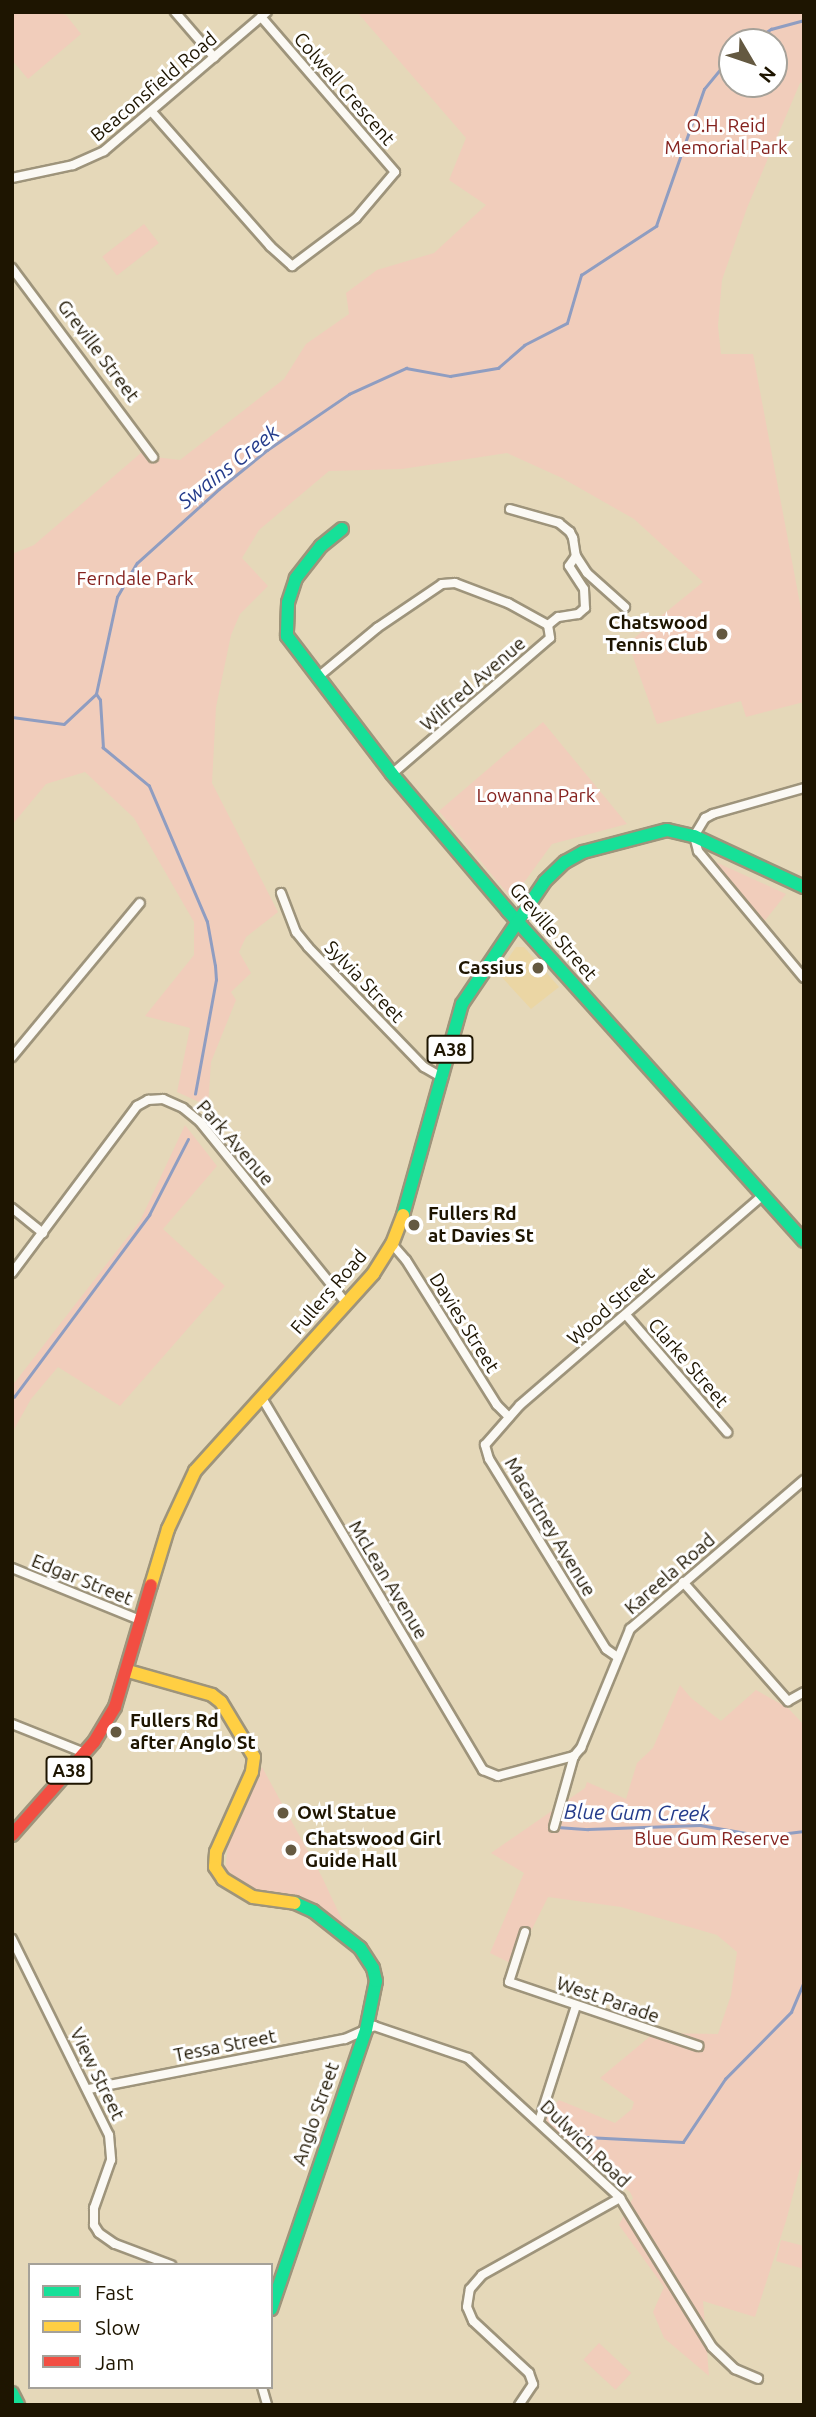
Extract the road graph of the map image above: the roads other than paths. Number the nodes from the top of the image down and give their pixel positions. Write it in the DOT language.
graph roads {
  1 [pos="175,12"];
  2 [pos="264,15"];
  3 [pos="214,57"];
  4 [pos="152,112"];
  5 [pos="12,178"];
  6 [pos="12,268"];
  7 [pos="153,457"];
  8 [pos="510,509"];
  9 [pos="342,529"];
  10 [pos="576,556"];
  11 [pos="625,607"];
  12 [pos="548,625"];
  13 [pos="317,677"];
  14 [pos="392,774"];
  15 [pos="804,788"];
  16 [pos="694,836"];
  17 [pos="804,887"];
  18 [pos="281,893"];
  19 [pos="140,903"];
  20 [pos="517,921"];
  21 [pos="804,978"];
  22 [pos="12,1057"];
  23 [pos="443,1078"];
  24 [pos="762,1196"];
  25 [pos="12,1208"];
  26 [pos="43,1234"];
  27 [pos="804,1241"];
  28 [pos="392,1244"];
  29 [pos="12,1273"];
  30 [pos="346,1303"];
  31 [pos="626,1315"];
  32 [pos="262,1398"];
  33 [pos="509,1416"];
  34 [pos="727,1432"];
  35 [pos="485,1445"];
  36 [pos="804,1480"];
  37 [pos="12,1568"];
  38 [pos="683,1582"];
  39 [pos="140,1620"];
  40 [pos="616,1656"];
  41 [pos="128,1671"];
  42 [pos="804,1692"];
  43 [pos="12,1724"];
  44 [pos="85,1753"];
  45 [pos="574,1756"];
  46 [pos="554,1827"];
  47 [pos="12,1835"];
  48 [pos="525,1932"];
  49 [pos="12,1939"];
  50 [pos="576,2006"];
  51 [pos="366,2030"];
  52 [pos="698,2046"];
  53 [pos="89,2089"];
  54 [pos="539,2121"];
  55 [pos="620,2198"];
  56 [pos="165,2263"];
  57 [pos="273,2303"];
  58 [pos="758,2379"];
  59 [pos="12,2393"];
  60 [pos="18,2405"];
  61 [pos="519,2405"];
  1 -- 3 [label="street"];
  2 -- 3 [label="street, Beaconsfield Road"];
  2 -- 4 [label="street, Colwell Crescent"];
  3 -- 4 [label="street, Beaconsfield Road"];
  4 -- 5 [label="street, Beaconsfield Road"];
  6 -- 7 [label="street, Greville Street"];
  8 -- 10 [label="street"];
  9 -- 13 [label="main road, Greville Street"];
  10 -- 11 [label="street"];
  10 -- 12 [label="street"];
  12 -- 13 [label="street, Wilfred Avenue"];
  12 -- 14 [label="street, Wilfred Avenue"];
  13 -- 14 [label="main road, Greville Street"];
  14 -- 20 [label="main road, Greville Street"];
  15 -- 16 [label="street"];
  16 -- 17 [label="main road, A38"];
  16 -- 20 [label="main road, Fullers Road / A38"];
  16 -- 21 [label="street"];
  18 -- 23 [label="street, Sylvia Street"];
  19 -- 22 [label="street"];
  20 -- 23 [label="main road, Fullers Road / A38"];
  20 -- 24 [label="main road, Greville Street"];
  23 -- 28 [label="main road, Fullers Road / A38"];
  24 -- 27 [label="main road, Greville Street"];
  24 -- 31 [label="street, Wood Street"];
  25 -- 26 [label="street"];
  26 -- 29 [label="street, Park Avenue"];
  26 -- 30 [label="street, Park Avenue"];
  28 -- 30 [label="main road, Fullers Road / A38"];
  28 -- 33 [label="street, Davies Street"];
  30 -- 32 [label="main road, Fullers Road / A38"];
  31 -- 33 [label="street, Wood Street"];
  31 -- 34 [label="street, Clarke Street"];
  32 -- 39 [label="main road, Fullers Road / A38"];
  32 -- 45 [label="street, McLean Avenue"];
  33 -- 35 [label="street, Wood Street"];
  35 -- 40 [label="street, Macartney Avenue"];
  36 -- 38 [label="street, Kareela Road"];
  37 -- 39 [label="street, Edgar Street"];
  38 -- 40 [label="street, Kareela Road"];
  38 -- 42 [label="street"];
  39 -- 41 [label="main road, Fullers Road / A38"];
  40 -- 45 [label="street, Kareela Road"];
  41 -- 44 [label="main road, Fullers Road / A38"];
  41 -- 51 [label="main road, Anglo Street"];
  43 -- 44 [label="street"];
  44 -- 47 [label="main road, Fullers Road / A38"];
  45 -- 46 [label="street, Kareela Road"];
  48 -- 50 [label="street, West Parade"];
  49 -- 53 [label="street, View Street"];
  50 -- 52 [label="street, West Parade"];
  50 -- 54 [label="street"];
  51 -- 53 [label="street, Tessa Street"];
  51 -- 54 [label="street, Dulwich Road"];
  51 -- 57 [label="main road, Anglo Street"];
  53 -- 56 [label="street, View Street"];
  54 -- 55 [label="street, Dulwich Road"];
  55 -- 58 [label="street, Dulwich Road"];
  55 -- 61 [label="street"];
  59 -- 60 [label="main road"];
}
